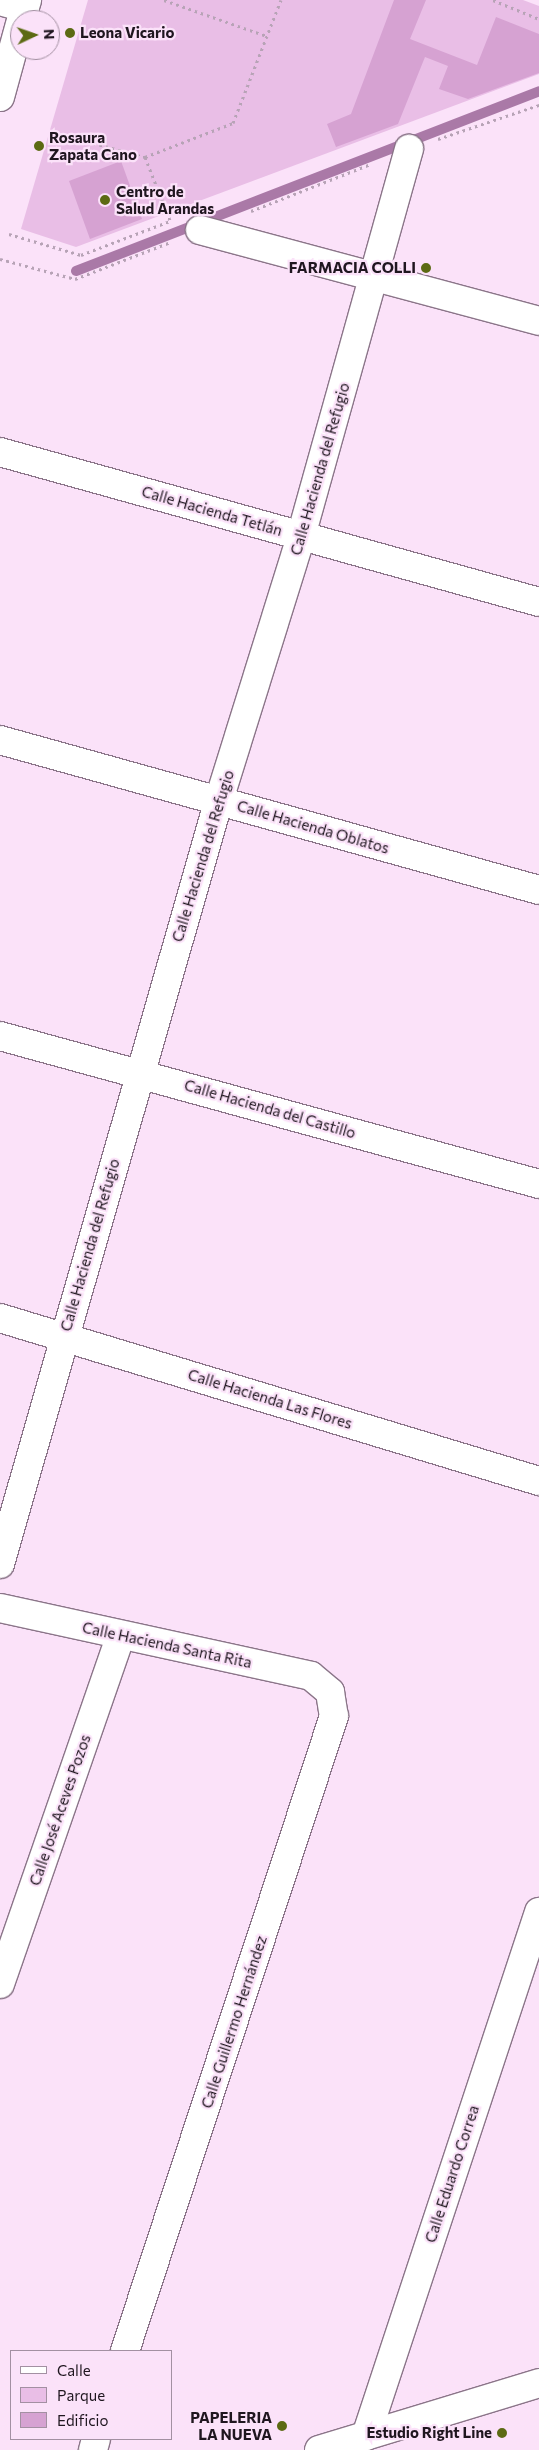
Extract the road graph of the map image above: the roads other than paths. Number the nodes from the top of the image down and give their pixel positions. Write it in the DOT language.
graph roads {
  1 [pos="10,49"];
  2 [pos="0,97"];
  3 [pos="409,149"];
  4 [pos="200,230"];
  5 [pos="374,276"];
  6 [pos="539,321"];
  7 [pos="0,452"];
  8 [pos="301,536"];
  9 [pos="539,602"];
  10 [pos="0,740"];
  11 [pos="219,800"];
  12 [pos="539,890"];
  13 [pos="0,1036"];
  14 [pos="139,1073"];
  15 [pos="539,1184"];
  16 [pos="0,1318"];
  17 [pos="65,1336"];
  18 [pos="539,1481"];
  19 [pos="0,1564"];
  20 [pos="0,1608"];
  21 [pos="121,1635"];
  22 [pos="330,1692"];
  23 [pos="539,1912"];
  24 [pos="0,1984"];
  25 [pos="125,2350"];
  26 [pos="539,2383"];
  27 [pos="366,2436"];
  28 [pos="319,2450"];
  1 -- 2 [label="street"];
  3 -- 5 [label="street, Calle Hacienda del Refugio"];
  4 -- 5 [label="street"];
  5 -- 6 [label="street"];
  5 -- 8 [label="street, Calle Hacienda del Refugio"];
  7 -- 8 [label="street, Calle Hacienda Tetlán"];
  8 -- 9 [label="street, Calle Hacienda Tetlán"];
  8 -- 11 [label="street, Calle Hacienda del Refugio"];
  10 -- 11 [label="street, Calle Hacienda Oblatos"];
  11 -- 12 [label="street, Calle Hacienda Oblatos"];
  11 -- 14 [label="street, Calle Hacienda del Refugio"];
  13 -- 14 [label="street, Calle Hacienda del Castillo"];
  14 -- 15 [label="street, Calle Hacienda del Castillo"];
  14 -- 17 [label="street, Calle Hacienda del Refugio"];
  16 -- 17 [label="street, Calle Hacienda Las Flores"];
  17 -- 18 [label="street, Calle Hacienda Las Flores"];
  17 -- 19 [label="street, Calle Hacienda del Refugio"];
  20 -- 21 [label="street, Calle Hacienda Santa Rita"];
  21 -- 22 [label="street, Calle Hacienda Santa Rita"];
  21 -- 24 [label="street, Calle José Aceves Pozos"];
  22 -- 25 [label="street, Calle Guillermo Hernández"];
  23 -- 27 [label="street, Calle Eduardo Correa"];
  26 -- 27 [label="street"];
  27 -- 28 [label="street"];
}
